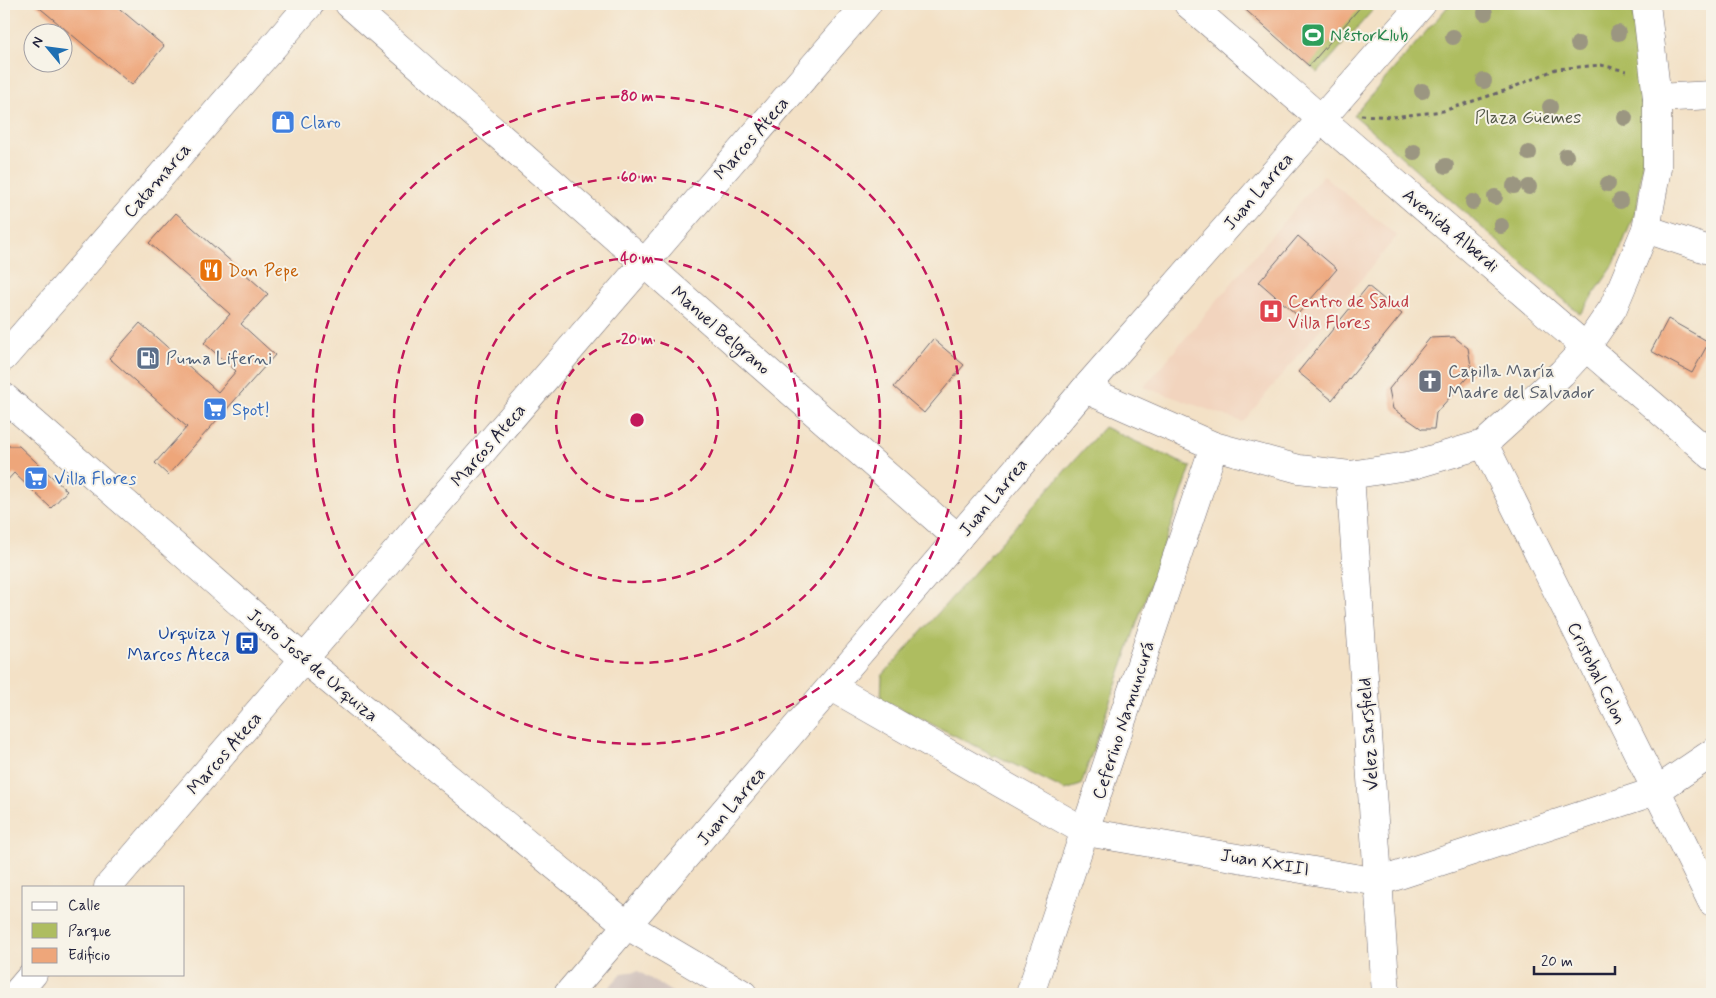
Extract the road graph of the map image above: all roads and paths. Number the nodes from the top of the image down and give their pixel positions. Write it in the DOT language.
graph roads {
  1 [pos="310,4"];
  2 [pos="349,4"];
  3 [pos="867,4"];
  4 [pos="1188,4"];
  5 [pos="1422,4"];
  6 [pos="1646,4"];
  7 [pos="1656,88"];
  8 [pos="1712,94"];
  9 [pos="1321,119"];
  10 [pos="1646,228"];
  11 [pos="1712,250"];
  12 [pos="644,263"];
  13 [pos="1587,346"];
  14 [pos="4,357"];
  15 [pos="1085,389"];
  16 [pos="4,397"];
  17 [pos="1484,444"];
  18 [pos="1214,446"];
  19 [pos="1712,456"];
  20 [pos="1350,475"];
  21 [pos="958,538"];
  22 [pos="304,659"];
  23 [pos="832,686"];
  24 [pos="1712,753"];
  25 [pos="1656,791"];
  26 [pos="1086,832"];
  27 [pos="1378,882"];
  28 [pos="109,886"];
  29 [pos="1712,902"];
  30 [pos="628,926"];
  31 [pos="31,976"];
  32 [pos="16,994"];
  33 [pos="568,994"];
  34 [pos="743,994"];
  35 [pos="1030,994"];
  36 [pos="1386,994"];
  1 -- 14 [label="street, Catamarca"];
  2 -- 12 [label="street, Manuel Belgrano"];
  3 -- 12 [label="street, Marcos Ateca"];
  4 -- 9 [label="street, Avenida Alberdi"];
  5 -- 9 [label="street, Juan Larrea"];
  6 -- 7 [label="street"];
  7 -- 8 [label="street"];
  7 -- 9 [label="path"];
  7 -- 10 [label="street"];
  9 -- 13 [label="street, Avenida Alberdi"];
  9 -- 15 [label="street, Juan Larrea"];
  10 -- 11 [label="street"];
  10 -- 13 [label="street"];
  12 -- 21 [label="street, Manuel Belgrano"];
  12 -- 22 [label="street, Marcos Ateca"];
  13 -- 17 [label="street"];
  13 -- 19 [label="street, Avenida Alberdi"];
  15 -- 18 [label="street"];
  15 -- 21 [label="street, Juan Larrea"];
  16 -- 22 [label="street, Justo José de Urquiza"];
  17 -- 20 [label="street"];
  17 -- 25 [label="street, Cristobal Colon"];
  18 -- 20 [label="street"];
  18 -- 26 [label="street, Ceferino Namuncurá"];
  20 -- 27 [label="street, Velez Sarsfield"];
  21 -- 23 [label="street, Juan Larrea"];
  22 -- 28 [label="street, Marcos Ateca"];
  22 -- 30 [label="street, Justo José de Urquiza"];
  23 -- 26 [label="street, Juan XXIII"];
  23 -- 30 [label="street, Juan Larrea"];
  24 -- 25 [label="street, Juan XXIII"];
  25 -- 27 [label="street, Juan XXIII"];
  25 -- 29 [label="street, Cristobal Colon"];
  26 -- 27 [label="street, Juan XXIII"];
  26 -- 35 [label="street, Ceferino Namuncurá"];
  27 -- 36 [label="street, Velez Sarsfield"];
  30 -- 33 [label="street, Juan Larrea"];
  30 -- 34 [label="street, Justo José de Urquiza"];
  31 -- 32 [label="street"];
}
